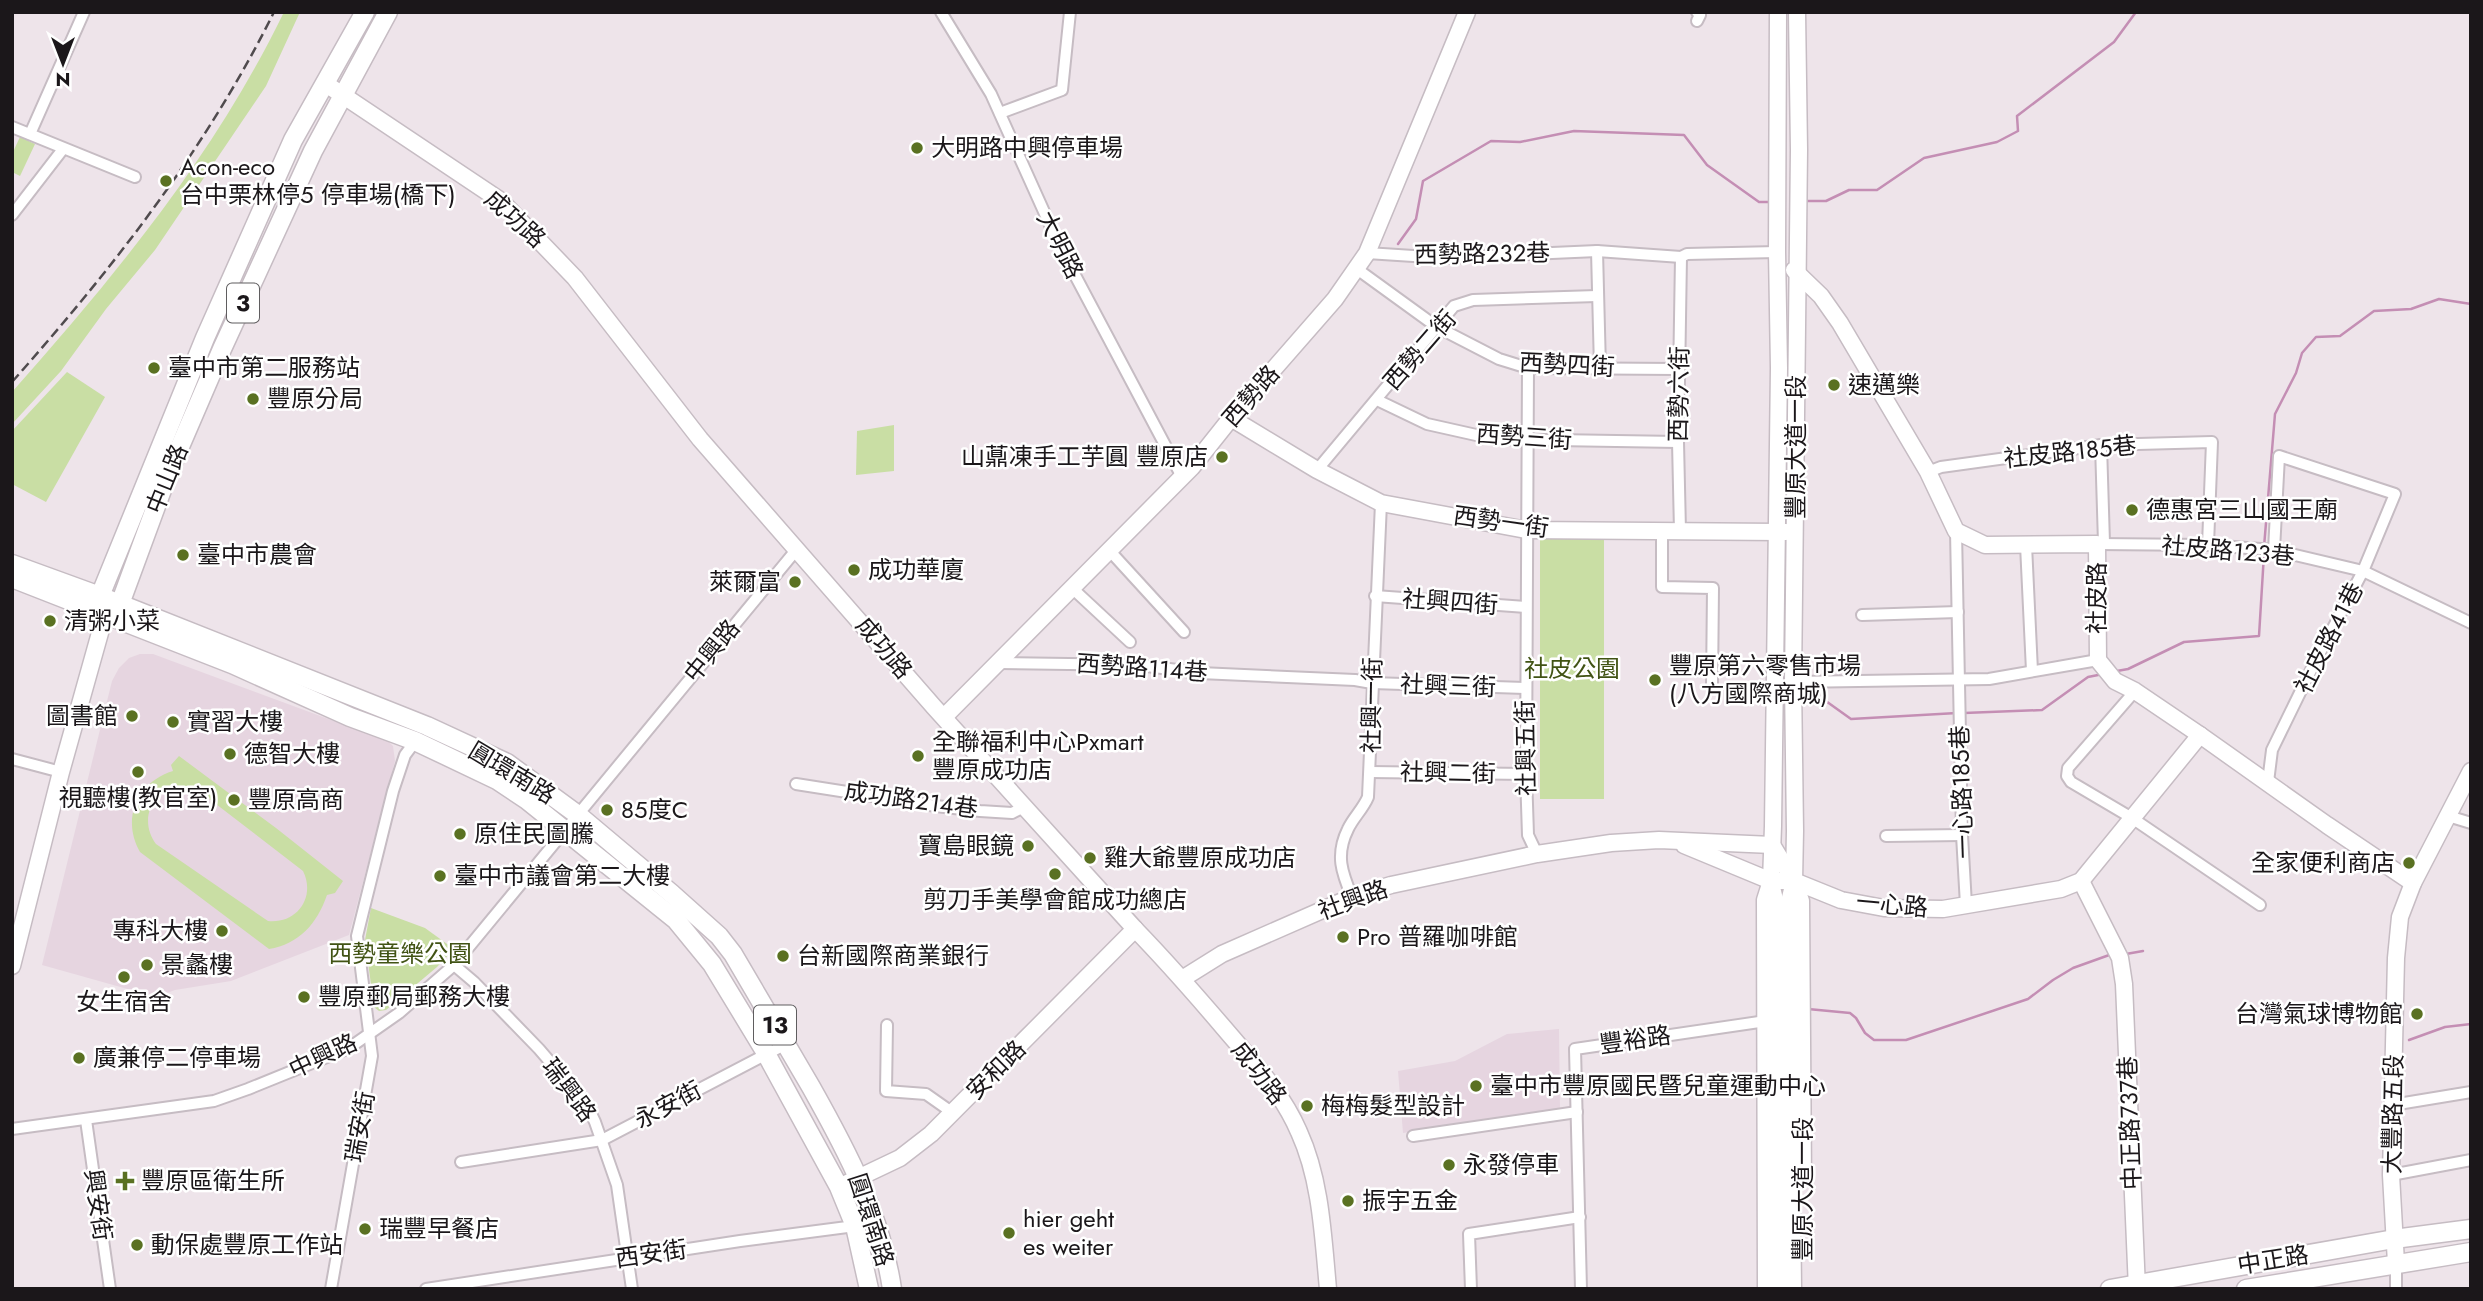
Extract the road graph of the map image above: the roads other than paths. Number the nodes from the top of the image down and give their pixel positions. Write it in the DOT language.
graph roads {
  1 [pos="84,12"];
  2 [pos="365,12"];
  3 [pos="388,12"];
  4 [pos="941,12"];
  5 [pos="1070,12"];
  6 [pos="1467,12"];
  7 [pos="1778,12"];
  8 [pos="1797,12"];
  9 [pos="326,84"];
  10 [pos="342,94"];
  11 [pos="1000,113"];
  12 [pos="12,128"];
  13 [pos="30,135"];
  14 [pos="63,149"];
  15 [pos="135,177"];
  16 [pos="12,215"];
  17 [pos="1597,251"];
  18 [pos="1777,252"];
  19 [pos="1367,253"];
  20 [pos="1681,257"];
  21 [pos="1357,269"];
  22 [pos="1797,273"];
  23 [pos="1597,296"];
  24 [pos="1437,327"];
  25 [pos="1528,368"];
  26 [pos="1600,368"];
  27 [pos="1678,369"];
  28 [pos="1377,400"];
  29 [pos="1231,418"];
  30 [pos="1526,441"];
  31 [pos="1678,442"];
  32 [pos="2101,445"];
  33 [pos="1317,470"];
  34 [pos="1928,472"];
  35 [pos="1182,477"];
  36 [pos="1381,503"];
  37 [pos="1526,530"];
  38 [pos="1680,531"];
  39 [pos="1777,531"];
  40 [pos="1956,531"];
  41 [pos="1662,532"];
  42 [pos="1796,532"];
  43 [pos="2100,543"];
  44 [pos="2026,545"];
  45 [pos="2208,545"];
  46 [pos="797,549"];
  47 [pos="2274,550"];
  48 [pos="1109,551"];
  49 [pos="12,564"];
  50 [pos="2363,571"];
  51 [pos="12,578"];
  52 [pos="1072,588"];
  53 [pos="100,596"];
  54 [pos="1376,596"];
  55 [pos="1525,607"];
  56 [pos="113,610"];
  57 [pos="1958,612"];
  58 [pos="1862,615"];
  59 [pos="2471,623"];
  60 [pos="1184,632"];
  61 [pos="1130,642"];
  62 [pos="2098,660"];
  63 [pos="998,663"];
  64 [pos="2032,671"];
  65 [pos="1959,680"];
  66 [pos="1793,682"];
  67 [pos="1372,684"];
  68 [pos="1712,685"];
  69 [pos="1525,688"];
  70 [pos="2135,691"];
  71 [pos="944,717"];
  72 [pos="427,726"];
  73 [pos="2200,735"];
  74 [pos="415,741"];
  75 [pos="12,759"];
  76 [pos="2471,771"];
  77 [pos="61,772"];
  78 [pos="1370,772"];
  79 [pos="1526,774"];
  80 [pos="2268,782"];
  81 [pos="796,784"];
  82 [pos="1024,807"];
  83 [pos="578,815"];
  84 [pos="2448,816"];
  85 [pos="2132,818"];
  86 [pos="2471,823"];
  87 [pos="563,830"];
  88 [pos="1962,835"];
  89 [pos="1886,836"];
  90 [pos="1673,841"];
  91 [pos="1772,845"];
  92 [pos="1537,854"];
  93 [pos="1771,881"];
  94 [pos="1794,881"];
  95 [pos="2081,881"];
  96 [pos="2413,883"];
  97 [pos="1352,897"];
  98 [pos="1966,905"];
  99 [pos="2260,905"];
  100 [pos="1135,929"];
  101 [pos="1783,940"];
  102 [pos="454,965"];
  103 [pos="12,967"];
  104 [pos="1182,979"];
  105 [pos="1766,1021"];
  106 [pos="887,1025"];
  107 [pos="369,1034"];
  108 [pos="786,1044"];
  109 [pos="766,1053"];
  110 [pos="2471,1092"];
  111 [pos="2392,1105"];
  112 [pos="1577,1112"];
  113 [pos="953,1114"];
  114 [pos="86,1121"];
  115 [pos="12,1129"];
  116 [pos="1413,1136"];
  117 [pos="602,1140"];
  118 [pos="2471,1160"];
  119 [pos="461,1162"];
  120 [pos="2391,1175"];
  121 [pos="860,1178"];
  122 [pos="839,1187"];
  123 [pos="1580,1217"];
  124 [pos="876,1220"];
  125 [pos="855,1226"];
  126 [pos="2471,1228"];
  127 [pos="2395,1239"];
  128 [pos="2471,1252"];
  129 [pos="627,1257"];
  130 [pos="2396,1263"];
  131 [pos="2137,1286"];
  132 [pos="110,1289"];
  133 [pos="331,1289"];
  134 [pos="426,1289"];
  135 [pos="632,1289"];
  136 [pos="869,1289"];
  137 [pos="892,1289"];
  138 [pos="1328,1289"];
  139 [pos="1471,1289"];
  140 [pos="1581,1289"];
  141 [pos="1766,1289"];
  142 [pos="1779,1289"];
  143 [pos="1793,1289"];
  144 [pos="1803,1289"];
  145 [pos="2110,1289"];
  146 [pos="2246,1289"];
  147 [pos="2396,1289"];
  1 -- 13 [label="street"];
  2 -- 9 [label="main road, 中山路 / 3"];
  3 -- 10 [label="main road, 中山路 / 3"];
  4 -- 11 [label="street, 大明路"];
  5 -- 11 [label="street"];
  6 -- 19 [label="street, 西勢路"];
  7 -- 18 [label="street, 豐原大道一段"];
  8 -- 22 [label="street, 豐原大道一段"];
  9 -- 10 [label="street, 成功路"];
  9 -- 53 [label="main road, 中山路 / 3"];
  10 -- 46 [label="street, 成功路"];
  10 -- 56 [label="main road, 中山路 / 3"];
  11 -- 35 [label="street, 大明路"];
  12 -- 13 [label="street"];
  13 -- 14 [label="street"];
  14 -- 15 [label="street"];
  14 -- 16 [label="street"];
  17 -- 19 [label="street, 西勢路232巷"];
  17 -- 20 [label="street, 西勢路232巷"];
  17 -- 23 [label="street"];
  18 -- 20 [label="street, 西勢路232巷"];
  18 -- 22 [label="street"];
  18 -- 39 [label="street, 豐原大道一段"];
  19 -- 21 [label="street, 西勢路"];
  20 -- 27 [label="street, 西勢六街"];
  21 -- 24 [label="street, 西勢四街"];
  21 -- 29 [label="street, 西勢路"];
  22 -- 34 [label="street"];
  22 -- 42 [label="street, 豐原大道一段"];
  23 -- 24 [label="street, 西勢二街"];
  23 -- 26 [label="street"];
  24 -- 25 [label="street, 西勢四街"];
  24 -- 28 [label="street, 西勢二街"];
  25 -- 26 [label="street, 西勢四街"];
  25 -- 30 [label="street, 社興五街"];
  26 -- 27 [label="street, 西勢四街"];
  27 -- 31 [label="street, 西勢六街"];
  28 -- 30 [label="street, 西勢三街"];
  28 -- 33 [label="street, 西勢二街"];
  29 -- 33 [label="street, 西勢一街"];
  29 -- 35 [label="street, 西勢路"];
  30 -- 31 [label="street, 西勢三街"];
  30 -- 37 [label="street, 社興五街"];
  31 -- 38 [label="street, 西勢六街"];
  32 -- 34 [label="street, 社皮路185巷"];
  32 -- 43 [label="street"];
  32 -- 45 [label="street, 社皮路185巷"];
  33 -- 36 [label="street, 西勢一街"];
  34 -- 40 [label="street"];
  35 -- 48 [label="street, 西勢路"];
  36 -- 37 [label="street, 西勢一街"];
  36 -- 54 [label="street, 社興一街"];
  37 -- 41 [label="street, 西勢一街"];
  37 -- 55 [label="street, 社興五街"];
  38 -- 39 [label="street, 西勢一街"];
  38 -- 41 [label="street, 西勢一街"];
  39 -- 42 [label="street, 西勢一街"];
  39 -- 91 [label="street, 豐原大道一段"];
  40 -- 44 [label="street, 社皮路"];
  40 -- 57 [label="street, 一心路185巷"];
  41 -- 68 [label="street"];
  42 -- 66 [label="street, 豐原大道一段"];
  43 -- 44 [label="street, 社皮路"];
  43 -- 45 [label="street, 社皮路123巷"];
  43 -- 62 [label="street, 社皮路"];
  44 -- 64 [label="street"];
  45 -- 47 [label="street, 社皮路123巷"];
  46 -- 71 [label="street, 成功路"];
  46 -- 83 [label="street, 中興路"];
  47 -- 50 [label="street, 社皮路123巷"];
  47 -- 50 [label="street, 社皮路41巷"];
  48 -- 52 [label="street, 西勢路"];
  48 -- 60 [label="street"];
  49 -- 53 [label="main road"];
  50 -- 59 [label="street, 社皮路123巷"];
  50 -- 80 [label="street, 社皮路41巷"];
  51 -- 56 [label="main road"];
  52 -- 61 [label="street"];
  52 -- 63 [label="street, 西勢路"];
  53 -- 56 [label="main road"];
  54 -- 55 [label="street, 社興四街"];
  54 -- 67 [label="street, 社興一街"];
  55 -- 69 [label="street, 社興五街"];
  56 -- 72 [label="main road, 圓環南路 / 13"];
  56 -- 74 [label="main road, 圓環南路 / 13"];
  56 -- 77 [label="street, 中山路"];
  57 -- 58 [label="street"];
  57 -- 65 [label="street, 一心路185巷"];
  62 -- 64 [label="street"];
  62 -- 70 [label="street, 社皮路"];
  63 -- 67 [label="street, 西勢路114巷"];
  63 -- 71 [label="street, 西勢路"];
  64 -- 65 [label="street"];
  65 -- 66 [label="street"];
  65 -- 88 [label="street, 一心路185巷"];
  66 -- 94 [label="street, 豐原大道一段"];
  67 -- 69 [label="street, 社興三街"];
  67 -- 78 [label="street, 社興一街"];
  69 -- 79 [label="street, 社興五街"];
  70 -- 73 [label="street, 社皮路"];
  70 -- 85 [label="street"];
  71 -- 82 [label="street, 成功路"];
  72 -- 74 [label="street, 瑞安街"];
  72 -- 83 [label="main road, 圓環南路 / 13"];
  73 -- 80 [label="street, 社皮路"];
  73 -- 85 [label="street"];
  74 -- 87 [label="main road, 圓環南路 / 13"];
  74 -- 107 [label="street, 瑞安街"];
  75 -- 77 [label="street"];
  76 -- 84 [label="street, 大豐路五段"];
  77 -- 103 [label="street, 中山路"];
  78 -- 79 [label="street, 社興二街"];
  78 -- 97 [label="street, 社興一街"];
  79 -- 92 [label="street, 社興五街"];
  80 -- 96 [label="street, 社皮路"];
  81 -- 82 [label="street, 成功路214巷"];
  82 -- 100 [label="street, 成功路"];
  83 -- 87 [label="street, 中興路"];
  83 -- 108 [label="main road, 圓環南路 / 13"];
  84 -- 86 [label="street"];
  84 -- 96 [label="street, 大豐路五段"];
  85 -- 95 [label="street"];
  85 -- 99 [label="street"];
  87 -- 102 [label="street, 中興路"];
  87 -- 109 [label="main road, 圓環南路 / 13"];
  88 -- 89 [label="street"];
  88 -- 98 [label="street, 一心路185巷"];
  90 -- 91 [label="street"];
  90 -- 92 [label="street"];
  90 -- 93 [label="street"];
  91 -- 93 [label="street, 豐原大道一段"];
  91 -- 94 [label="street"];
  92 -- 97 [label="street, 社興路"];
  93 -- 94 [label="street"];
  93 -- 101 [label="street, 豐原大道一段"];
  93 -- 105 [label="street, 豐原大道一段"];
  94 -- 98 [label="street, 一心路"];
  94 -- 101 [label="street, 豐原大道一段"];
  94 -- 144 [label="street, 豐原大道一段"];
  95 -- 98 [label="street, 一心路"];
  95 -- 131 [label="street, 中正路737巷"];
  96 -- 111 [label="street, 大豐路五段"];
  97 -- 104 [label="street, 社興路"];
  100 -- 104 [label="street, 成功路"];
  100 -- 113 [label="street, 安和路"];
  101 -- 142 [label="street"];
  101 -- 143 [label="street"];
  102 -- 107 [label="street, 中興路"];
  102 -- 117 [label="street, 瑞興路"];
  104 -- 138 [label="street, 成功路"];
  105 -- 112 [label="street, 豐裕路"];
  105 -- 141 [label="street, 豐原大道一段"];
  106 -- 113 [label="street"];
  107 -- 114 [label="street, 中興路"];
  107 -- 133 [label="street, 瑞安街"];
  108 -- 109 [label="street, 永安街"];
  108 -- 121 [label="main road, 圓環南路 / 13"];
  109 -- 117 [label="street, 永安街"];
  109 -- 122 [label="main road, 圓環南路 / 13"];
  110 -- 111 [label="street"];
  111 -- 120 [label="street, 大豐路五段"];
  112 -- 116 [label="street"];
  112 -- 123 [label="street, 豐裕路"];
  113 -- 121 [label="street, 安和路"];
  114 -- 115 [label="street, 中興路"];
  114 -- 132 [label="street, 興安街"];
  117 -- 119 [label="street, 永安街"];
  117 -- 129 [label="street, 瑞興路"];
  118 -- 120 [label="street"];
  120 -- 127 [label="street, 大豐路五段"];
  121 -- 122 [label="street, 安和路"];
  121 -- 124 [label="main road, 圓環南路 / 13"];
  122 -- 125 [label="main road, 圓環南路 / 13"];
  123 -- 139 [label="street"];
  123 -- 140 [label="street, 豐裕路"];
  124 -- 125 [label="street, 西安街"];
  124 -- 137 [label="main road, 圓環南路 / 13"];
  125 -- 129 [label="street, 西安街"];
  125 -- 136 [label="main road, 圓環南路 / 13"];
  126 -- 127 [label="main road"];
  127 -- 130 [label="street, 大豐路五段"];
  127 -- 131 [label="main road, 中正路"];
  128 -- 130 [label="main road"];
  129 -- 134 [label="street, 西安街"];
  129 -- 135 [label="street, 瑞興路"];
  130 -- 146 [label="main road, 中正路"];
  130 -- 147 [label="street"];
  131 -- 145 [label="main road, 中正路"];
}
